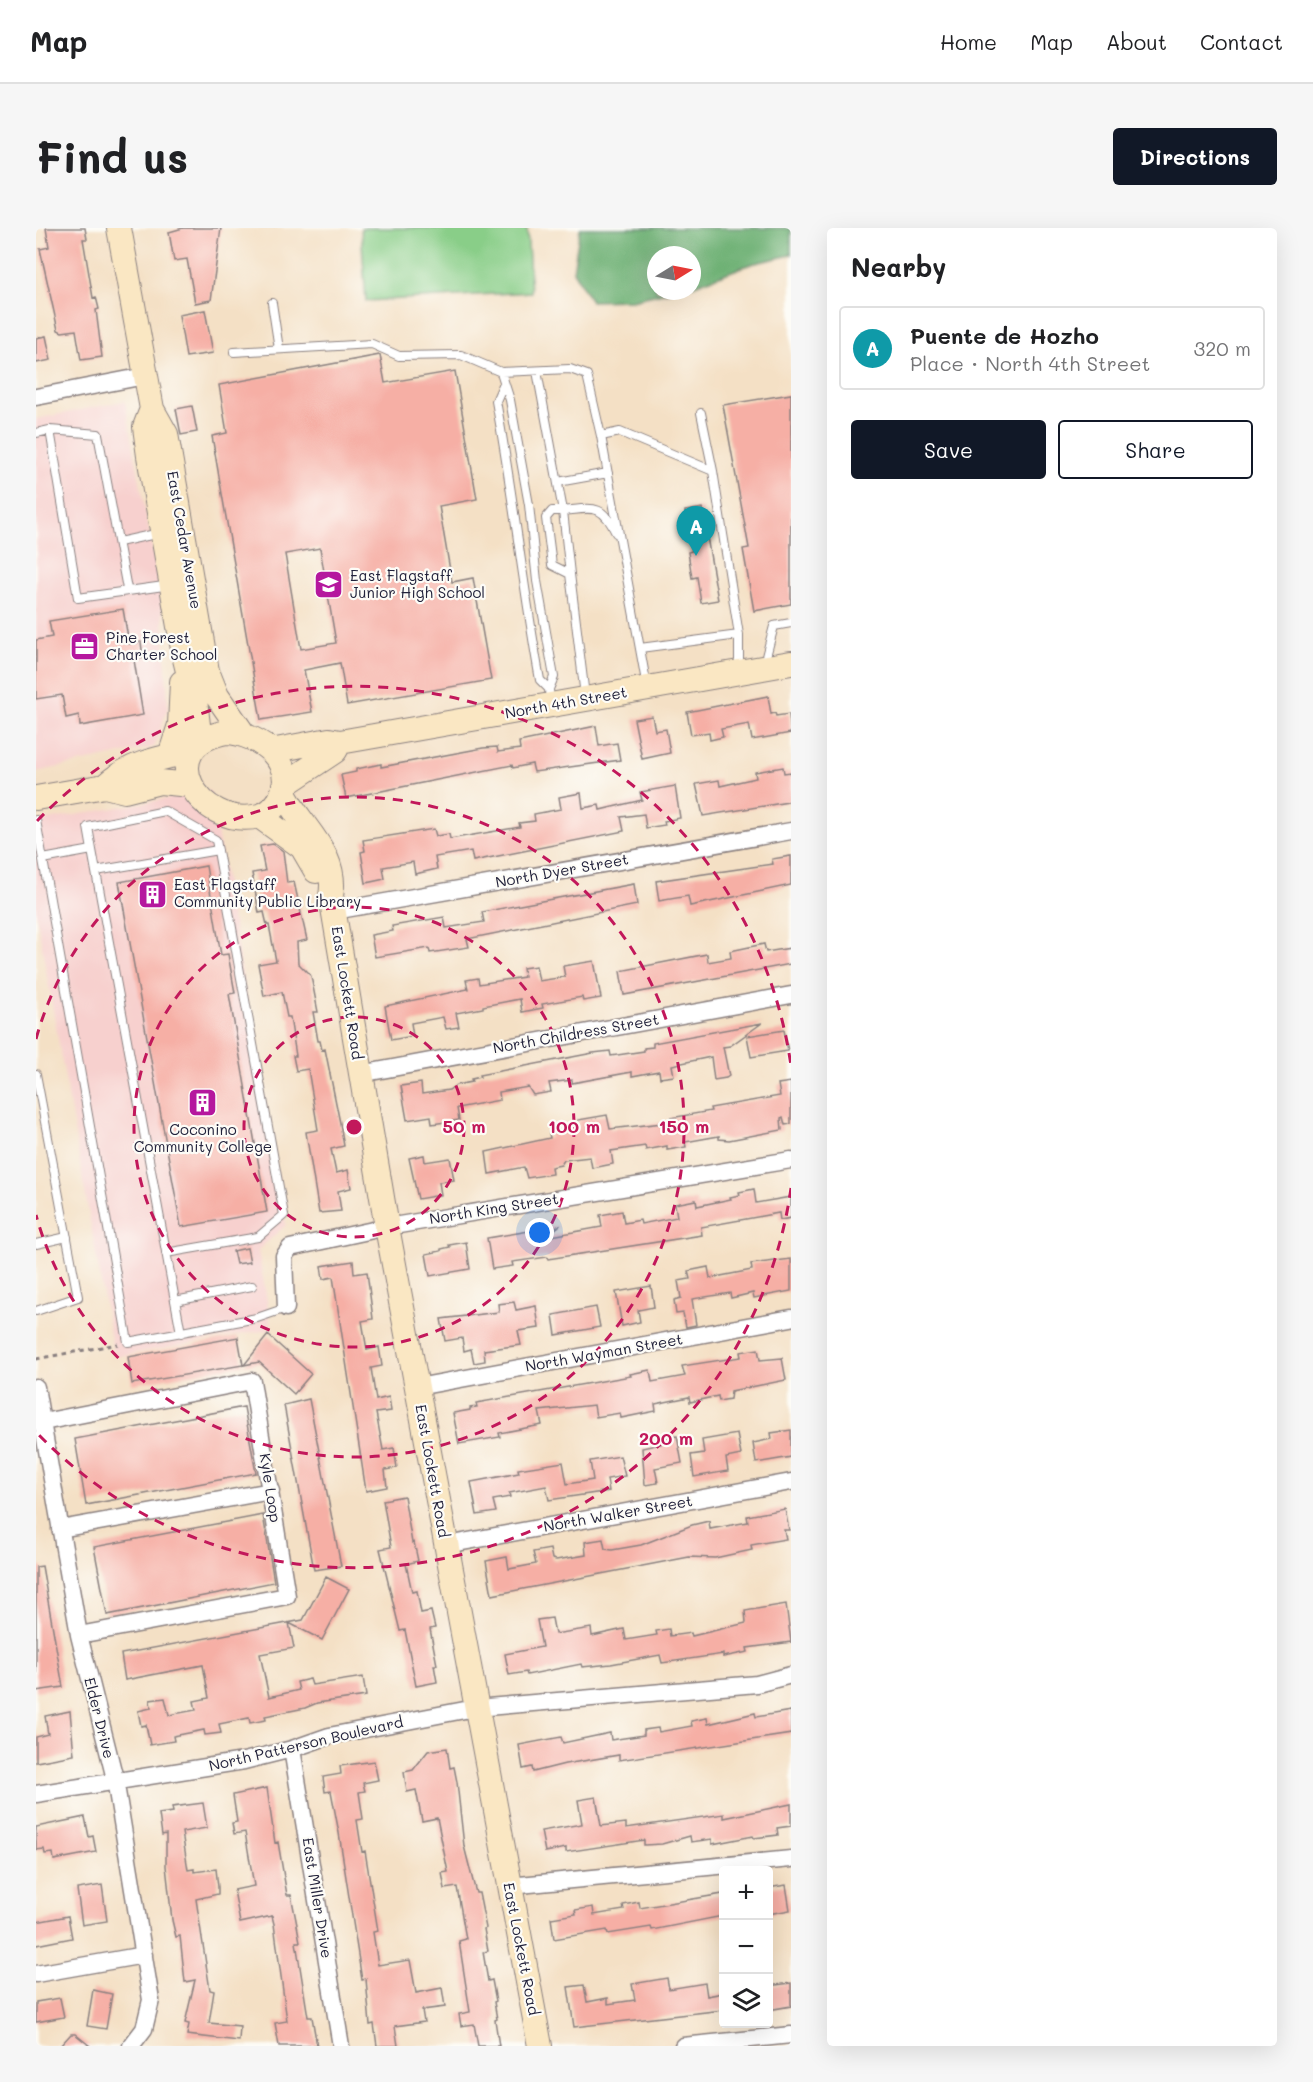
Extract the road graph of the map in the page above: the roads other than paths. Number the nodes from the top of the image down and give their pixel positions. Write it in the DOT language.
graph roads {
  1 [pos="119,228"];
  2 [pos="272,303"];
  3 [pos="279,349"];
  4 [pos="234,352"];
  5 [pos="537,371"];
  6 [pos="501,372"];
  7 [pos="145,376"];
  8 [pos="503,385"];
  9 [pos="36,397"];
  10 [pos="152,410"];
  11 [pos="701,413"];
  12 [pos="50,430"];
  13 [pos="36,433"];
  14 [pos="601,436"];
  15 [pos="713,471"];
  16 [pos="608,473"];
  17 [pos="558,483"];
  18 [pos="563,511"];
  19 [pos="162,532"];
  20 [pos="119,542"];
  21 [pos="621,544"];
  22 [pos="570,574"];
  23 [pos="172,585"];
  24 [pos="127,589"];
  25 [pos="791,623"];
  26 [pos="739,635"];
  27 [pos="640,648"];
  28 [pos="184,655"];
  29 [pos="791,663"];
  30 [pos="763,668"];
  31 [pos="739,672"];
  32 [pos="647,688"];
  33 [pos="550,697"];
  34 [pos="586,699"];
  35 [pos="244,735"];
  36 [pos="340,742"];
  37 [pos="187,750"];
  38 [pos="271,751"];
  39 [pos="190,784"];
  40 [pos="105,786"];
  41 [pos="284,788"];
  42 [pos="36,798"];
  43 [pos="259,816"];
  44 [pos="36,820"];
  45 [pos="791,831"];
  46 [pos="92,850"];
  47 [pos="218,850"];
  48 [pos="43,858"];
  49 [pos="96,871"];
  50 [pos="332,904"];
  51 [pos="791,995"];
  52 [pos="36,1074"];
  53 [pos="360,1074"];
  54 [pos="791,1160"];
  55 [pos="387,1227"];
  56 [pos="67,1237"];
  57 [pos="36,1244"];
  58 [pos="166,1253"];
  59 [pos="252,1286"];
  60 [pos="175,1301"];
  61 [pos="286,1308"];
  62 [pos="36,1311"];
  63 [pos="791,1318"];
  64 [pos="180,1333"];
  65 [pos="36,1387"];
  66 [pos="417,1387"];
  67 [pos="44,1422"];
  68 [pos="791,1482"];
  69 [pos="271,1491"];
  70 [pos="60,1529"];
  71 [pos="446,1545"];
  72 [pos="79,1635"];
  73 [pos="791,1675"];
  74 [pos="476,1708"];
  75 [pos="292,1749"];
  76 [pos="115,1779"];
  77 [pos="36,1794"];
  78 [pos="791,1859"];
  79 [pos="509,1886"];
  80 [pos="144,1955"];
  81 [pos="36,1974"];
  82 [pos="791,2035"];
  83 [pos="131,2046"];
  84 [pos="341,2046"];
  85 [pos="540,2046"];
  86 [pos="682,2046"];
  1 -- 7 [label="street, East Cedar Avenue"];
  2 -- 3 [label="lane"];
  3 -- 4 [label="lane"];
  3 -- 6 [label="lane"];
  5 -- 6 [label="lane"];
  5 -- 14 [label="lane"];
  5 -- 17 [label="lane"];
  6 -- 8 [label="lane"];
  7 -- 9 [label="street"];
  7 -- 10 [label="street, East Cedar Avenue"];
  8 -- 33 [label="lane"];
  8 -- 33 [label="lane"];
  10 -- 19 [label="street, East Cedar Avenue"];
  10 -- 35 [label="street, East Cedar Avenue"];
  11 -- 15 [label="lane"];
  12 -- 13 [label="lane"];
  12 -- 20 [label="lane"];
  12 -- 24 [label="lane"];
  14 -- 15 [label="lane"];
  14 -- 16 [label="lane"];
  15 -- 26 [label="lane"];
  16 -- 17 [label="lane"];
  16 -- 21 [label="lane"];
  17 -- 18 [label="lane"];
  18 -- 21 [label="lane"];
  18 -- 22 [label="lane"];
  18 -- 22 [label="lane"];
  19 -- 20 [label="lane"];
  19 -- 23 [label="street, East Cedar Avenue"];
  20 -- 24 [label="lane"];
  21 -- 27 [label="lane"];
  22 -- 34 [label="lane"];
  23 -- 24 [label="lane"];
  23 -- 28 [label="street, East Cedar Avenue"];
  25 -- 30 [label="lane"];
  26 -- 27 [label="lane"];
  26 -- 31 [label="lane"];
  27 -- 32 [label="lane"];
  28 -- 37 [label="street"];
  28 -- 37 [label="street, East Cedar Avenue"];
  29 -- 30 [label="street, North 4th Street"];
  30 -- 31 [label="street, North 4th Street"];
  31 -- 32 [label="street, North 4th Street"];
  32 -- 34 [label="street, North 4th Street"];
  33 -- 34 [label="street, North 4th Street"];
  33 -- 36 [label="street, North 4th Street"];
  35 -- 37 [label="street"];
  35 -- 38 [label="street"];
  36 -- 38 [label="street, North 4th Street"];
  36 -- 41 [label="street"];
  37 -- 39 [label="street"];
  37 -- 40 [label="street"];
  38 -- 41 [label="street"];
  39 -- 40 [label="street"];
  39 -- 43 [label="street"];
  40 -- 42 [label="street"];
  41 -- 43 [label="street"];
  41 -- 50 [label="street, East Lockett Road"];
  43 -- 50 [label="street, East Lockett Road"];
  44 -- 48 [label="lane"];
  45 -- 50 [label="street, North Dyer Street"];
  46 -- 47 [label="lane"];
  46 -- 48 [label="lane"];
  46 -- 49 [label="lane"];
  47 -- 49 [label="lane"];
  47 -- 58 [label="lane"];
  48 -- 64 [label="lane, North King Street"];
  49 -- 58 [label="lane"];
  50 -- 53 [label="street, East Lockett Road"];
  51 -- 53 [label="street, North Childress Street"];
  52 -- 56 [label="lane"];
  53 -- 55 [label="street, East Lockett Road"];
  54 -- 55 [label="street, North King Street"];
  55 -- 61 [label="street, North King Street"];
  55 -- 66 [label="street, East Lockett Road"];
  56 -- 57 [label="lane"];
  56 -- 62 [label="lane"];
  58 -- 60 [label="lane"];
  59 -- 60 [label="lane"];
  60 -- 64 [label="lane"];
  61 -- 64 [label="lane, North King Street"];
  63 -- 66 [label="street, North Wayman Street"];
  65 -- 67 [label="street, Elder Drive"];
  66 -- 71 [label="street, East Lockett Road"];
  67 -- 69 [label="street, Kyle Loop"];
  67 -- 70 [label="street, Elder Drive"];
  68 -- 71 [label="street, North Walker Street"];
  69 -- 70 [label="street"];
  69 -- 72 [label="street, Kyle Loop"];
  70 -- 72 [label="street, Elder Drive"];
  71 -- 74 [label="street, East Lockett Road"];
  72 -- 76 [label="street, Elder Drive"];
  73 -- 74 [label="street, North Patterson Boulevard"];
  74 -- 75 [label="street, North Patterson Boulevard"];
  74 -- 79 [label="street, East Lockett Road"];
  75 -- 76 [label="street, North Patterson Boulevard"];
  75 -- 84 [label="street, East Miller Drive"];
  76 -- 77 [label="street, North Patterson Boulevard"];
  76 -- 80 [label="street, Elder Drive"];
  78 -- 79 [label="street"];
  79 -- 85 [label="street, East Lockett Road"];
  80 -- 81 [label="street"];
  80 -- 83 [label="street, Elder Drive"];
  82 -- 86 [label="street"];
}
